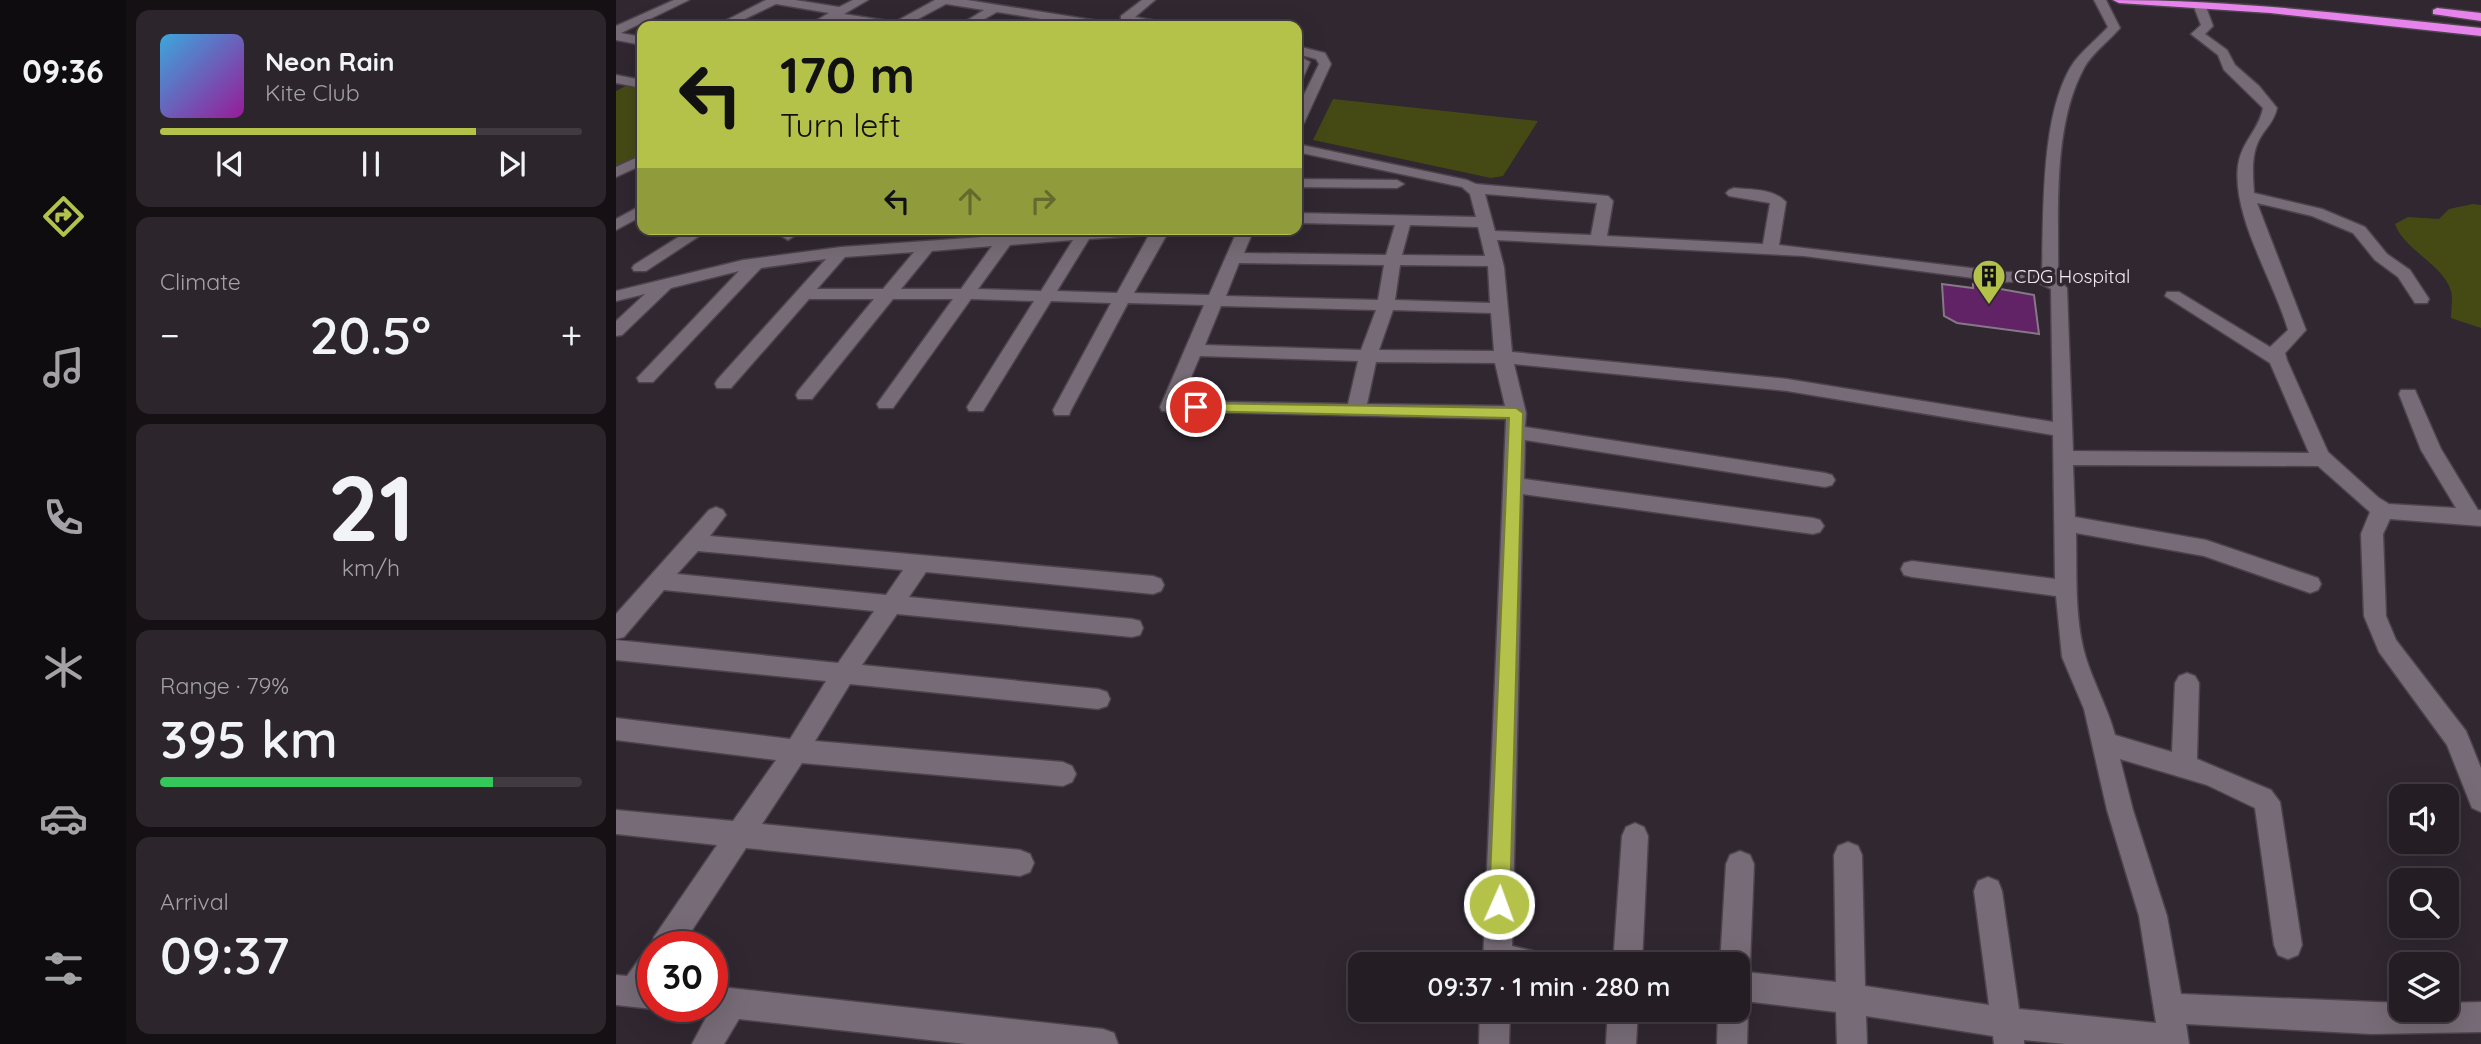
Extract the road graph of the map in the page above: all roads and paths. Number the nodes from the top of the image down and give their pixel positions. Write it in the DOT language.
graph roads {
  1 [pos="683,0"];
  2 [pos="774,0"];
  3 [pos="862,0"];
  4 [pos="945,0"];
  5 [pos="1149,0"];
  6 [pos="2101,0"];
  7 [pos="2119,0"];
  8 [pos="2233,0"];
  9 [pos="2306,0"];
  10 [pos="2319,1"];
  11 [pos="2196,6"];
  12 [pos="2272,7"];
  13 [pos="995,8"];
  14 [pos="2419,9"];
  15 [pos="837,14"];
  16 [pos="1048,17"];
  17 [pos="2481,17"];
  18 [pos="1125,19"];
  19 [pos="642,21"];
  20 [pos="731,21"];
  21 [pos="823,21"];
  22 [pos="873,21"];
  23 [pos="907,21"];
  24 [pos="973,21"];
  25 [pos="1042,21"];
  26 [pos="1073,21"];
  27 [pos="1121,21"];
  28 [pos="1136,21"];
  29 [pos="637,23"];
  30 [pos="2481,25"];
  31 [pos="616,34"];
  32 [pos="2481,34"];
  33 [pos="637,40"];
  34 [pos="1302,51"];
  35 [pos="616,79"];
  36 [pos="637,83"];
  37 [pos="637,83"];
  38 [pos="616,91"];
  39 [pos="1302,112"];
  40 [pos="1302,149"];
  41 [pos="637,162"];
  42 [pos="616,173"];
  43 [pos="1302,183"];
  44 [pos="1397,184"];
  45 [pos="1471,188"];
  46 [pos="1734,193"];
  47 [pos="2247,196"];
  48 [pos="637,213"];
  49 [pos="1302,218"];
  50 [pos="1404,220"];
  51 [pos="616,225"];
  52 [pos="1485,229"];
  53 [pos="692,235"];
  54 [pos="1084,235"];
  55 [pos="1158,235"];
  56 [pos="1243,235"];
  57 [pos="1005,240"];
  58 [pos="1598,240"];
  59 [pos="927,246"];
  60 [pos="1770,249"];
  61 [pos="841,252"];
  62 [pos="1233,258"];
  63 [pos="1393,259"];
  64 [pos="1494,261"];
  65 [pos="756,263"];
  66 [pos="640,268"];
  67 [pos="2050,279"];
  68 [pos="666,283"];
  69 [pos="888,293"];
  70 [pos="804,294"];
  71 [pos="968,294"];
  72 [pos="616,296"];
  73 [pos="2173,296"];
  74 [pos="1045,298"];
  75 [pos="1122,299"];
  76 [pos="2421,299"];
  77 [pos="1215,301"];
  78 [pos="1386,305"];
  79 [pos="1499,308"];
  80 [pos="616,331"];
  81 [pos="1194,350"];
  82 [pos="1368,356"];
  83 [pos="1503,356"];
  84 [pos="2278,360"];
  85 [pos="646,378"];
  86 [pos="724,384"];
  87 [pos="2408,394"];
  88 [pos="805,395"];
  89 [pos="886,404"];
  90 [pos="976,407"];
  91 [pos="1062,410"];
  92 [pos="1356,410"];
  93 [pos="1516,423"];
  94 [pos="2062,430"];
  95 [pos="2320,456"];
  96 [pos="2063,458"];
  97 [pos="1825,480"];
  98 [pos="1514,485"];
  99 [pos="2385,511"];
  100 [pos="716,515"];
  101 [pos="2477,518"];
  102 [pos="2065,523"];
  103 [pos="1813,526"];
  104 [pos="693,541"];
  105 [pos="921,562"];
  106 [pos="1912,569"];
  107 [pos="658,581"];
  108 [pos="2310,584"];
  109 [pos="1153,585"];
  110 [pos="2066,589"];
  111 [pos="889,605"];
  112 [pos="1132,628"];
  113 [pos="616,630"];
  114 [pos="616,650"];
  115 [pos="843,674"];
  116 [pos="2187,683"];
  117 [pos="1098,699"];
  118 [pos="616,729"];
  119 [pos="2105,743"];
  120 [pos="796,751"];
  121 [pos="2184,766"];
  122 [pos="1063,774"];
  123 [pos="2481,800"];
  124 [pos="616,822"];
  125 [pos="739,834"];
  126 [pos="1635,836"];
  127 [pos="1848,855"];
  128 [pos="1020,863"];
  129 [pos="1740,864"];
  130 [pos="1988,891"];
  131 [pos="675,931"];
  132 [pos="2288,945"];
  133 [pos="1497,952"];
  134 [pos="1628,952"];
  135 [pos="1736,952"];
  136 [pos="1750,987"];
  137 [pos="1852,999"];
  138 [pos="728,1003"];
  139 [pos="2168,1008"];
  140 [pos="2481,1017"];
  141 [pos="715,1022"];
  142 [pos="1495,1022"];
  143 [pos="1622,1022"];
  144 [pos="1733,1022"];
  145 [pos="2008,1034"];
  146 [pos="936,1035"];
  147 [pos="1043,1041"];
  148 [pos="2174,1042"];
  149 [pos="707,1044"];
  150 [pos="1103,1044"];
  151 [pos="1494,1044"];
  152 [pos="1620,1044"];
  153 [pos="1732,1044"];
  154 [pos="1852,1044"];
  1 -- 19 [label="street"];
  2 -- 15 [label="street"];
  2 -- 20 [label="street"];
  3 -- 15 [label="street"];
  4 -- 13 [label="street"];
  4 -- 23 [label="street"];
  5 -- 18 [label="street"];
  6 -- 67 [label="street"];
  7 -- 11 [label="highway"];
  8 -- 12 [label="highway"];
  9 -- 10 [label="highway"];
  11 -- 12 [label="highway"];
  11 -- 32 [label="highway"];
  11 -- 47 [label="street"];
  12 -- 30 [label="highway"];
  12 -- 32 [label="highway"];
  13 -- 16 [label="street"];
  13 -- 24 [label="street"];
  14 -- 17 [label="highway"];
  15 -- 21 [label="street"];
  15 -- 22 [label="street"];
  16 -- 25 [label="street"];
  16 -- 26 [label="street"];
  18 -- 27 [label="street"];
  18 -- 28 [label="street"];
  29 -- 31 [label="street"];
  31 -- 33 [label="street"];
  34 -- 39 [label="street"];
  35 -- 36 [label="street"];
  37 -- 38 [label="street"];
  40 -- 45 [label="street"];
  41 -- 42 [label="street"];
  43 -- 44 [label="street"];
  45 -- 52 [label="street"];
  45 -- 58 [label="street"];
  46 -- 60 [label="street"];
  47 -- 76 [label="street"];
  47 -- 84 [label="street"];
  48 -- 51 [label="street"];
  49 -- 50 [label="street"];
  50 -- 52 [label="street"];
  50 -- 63 [label="street"];
  52 -- 58 [label="street"];
  52 -- 64 [label="street"];
  53 -- 66 [label="street"];
  54 -- 57 [label="street"];
  54 -- 74 [label="street"];
  55 -- 75 [label="street"];
  56 -- 62 [label="street"];
  57 -- 59 [label="street"];
  57 -- 71 [label="street"];
  58 -- 60 [label="street"];
  59 -- 61 [label="street"];
  59 -- 69 [label="street"];
  60 -- 67 [label="street"];
  61 -- 65 [label="street"];
  61 -- 70 [label="street"];
  62 -- 63 [label="street"];
  62 -- 77 [label="street"];
  63 -- 64 [label="street"];
  63 -- 78 [label="street"];
  64 -- 79 [label="street"];
  65 -- 68 [label="street"];
  65 -- 85 [label="street"];
  67 -- 94 [label="street"];
  68 -- 72 [label="street"];
  68 -- 80 [label="street"];
  69 -- 70 [label="street"];
  69 -- 71 [label="street"];
  69 -- 88 [label="street"];
  70 -- 86 [label="street"];
  71 -- 74 [label="street"];
  71 -- 89 [label="street"];
  73 -- 84 [label="street"];
  74 -- 75 [label="street"];
  74 -- 90 [label="street"];
  75 -- 77 [label="street"];
  75 -- 91 [label="street"];
  77 -- 78 [label="street"];
  77 -- 81 [label="street"];
  78 -- 79 [label="street"];
  78 -- 82 [label="street"];
  79 -- 83 [label="street"];
  81 -- 82 [label="street"];
  81 -- 92 [label="street"];
  82 -- 83 [label="street"];
  82 -- 92 [label="street"];
  83 -- 93 [label="street"];
  83 -- 94 [label="street"];
  84 -- 95 [label="street"];
  87 -- 101 [label="street"];
  92 -- 93 [label="street"];
  93 -- 97 [label="street"];
  93 -- 98 [label="street"];
  94 -- 96 [label="street"];
  95 -- 96 [label="street"];
  95 -- 99 [label="street"];
  96 -- 102 [label="street"];
  98 -- 103 [label="street"];
  98 -- 133 [label="street"];
  99 -- 101 [label="street"];
  99 -- 123 [label="street"];
  100 -- 104 [label="street"];
  102 -- 108 [label="street"];
  102 -- 110 [label="street"];
  104 -- 105 [label="street"];
  104 -- 107 [label="street"];
  105 -- 109 [label="street"];
  105 -- 111 [label="street"];
  106 -- 110 [label="street"];
  107 -- 111 [label="street"];
  107 -- 113 [label="street"];
  110 -- 119 [label="street"];
  111 -- 112 [label="street"];
  111 -- 115 [label="street"];
  114 -- 115 [label="street"];
  115 -- 117 [label="street"];
  115 -- 120 [label="street"];
  116 -- 121 [label="street"];
  118 -- 120 [label="street"];
  119 -- 121 [label="street"];
  119 -- 139 [label="street"];
  120 -- 122 [label="street"];
  120 -- 125 [label="street"];
  121 -- 132 [label="street"];
  124 -- 125 [label="street"];
  125 -- 128 [label="street"];
  125 -- 131 [label="street"];
  126 -- 134 [label="street"];
  127 -- 137 [label="street"];
  129 -- 135 [label="street"];
  130 -- 145 [label="street"];
  136 -- 137 [label="street"];
  137 -- 145 [label="street"];
  137 -- 154 [label="street"];
  138 -- 146 [label="street"];
  139 -- 140 [label="street"];
  139 -- 148 [label="street"];
  141 -- 149 [label="street"];
  142 -- 151 [label="street"];
  143 -- 152 [label="street"];
  144 -- 153 [label="street"];
  145 -- 148 [label="street"];
  146 -- 147 [label="street"];
  147 -- 150 [label="street"];
}
